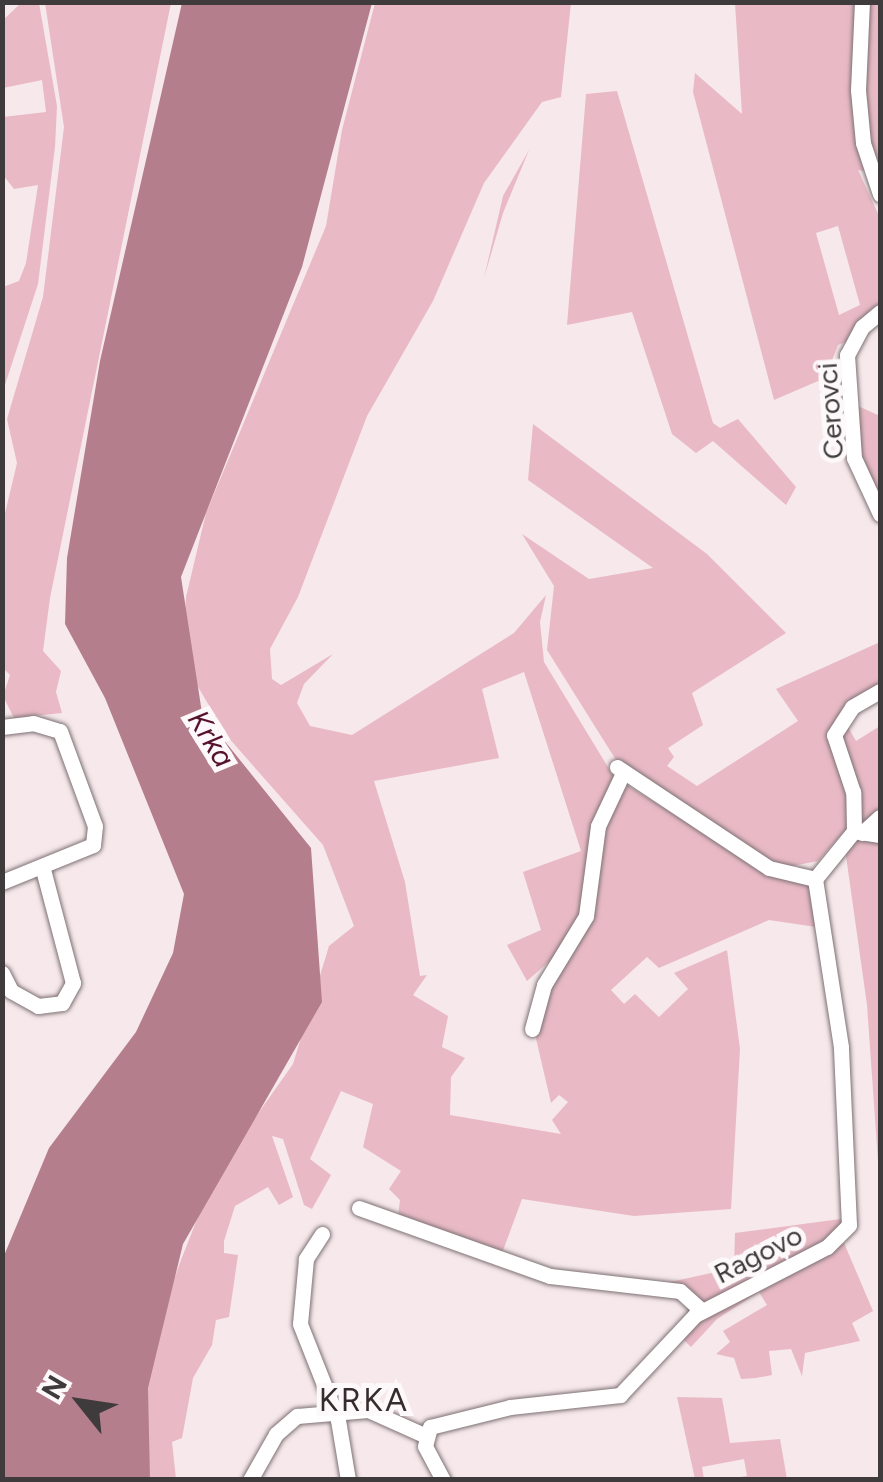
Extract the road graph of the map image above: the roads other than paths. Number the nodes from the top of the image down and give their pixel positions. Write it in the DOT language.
graph roads {
  1 [pos="862,2"];
  2 [pos="880,194"];
  3 [pos="880,312"];
  4 [pos="880,514"];
  5 [pos="880,692"];
  6 [pos="2,727"];
  7 [pos="880,816"];
  8 [pos="858,832"];
  9 [pos="880,835"];
  10 [pos="42,866"];
  11 [pos="815,879"];
  12 [pos="2,882"];
  13 [pos="2,973"];
  14 [pos="532,1029"];
  15 [pos="359,1208"];
  16 [pos="322,1234"];
  17 [pos="702,1311"];
  18 [pos="334,1408"];
  19 [pos="424,1435"];
  20 [pos="250,1480"];
  21 [pos="348,1480"];
  22 [pos="442,1480"];
  1 -- 2 [label="street"];
  3 -- 4 [label="street, Cerovci"];
  5 -- 8 [label="street"];
  6 -- 10 [label="street"];
  7 -- 8 [label="street"];
  8 -- 9 [label="street"];
  8 -- 11 [label="street"];
  10 -- 12 [label="street"];
  10 -- 13 [label="street"];
  11 -- 14 [label="street"];
  11 -- 17 [label="street, Ragovo"];
  15 -- 17 [label="street"];
  16 -- 18 [label="street"];
  17 -- 19 [label="street, Ragovo"];
  18 -- 19 [label="street"];
  18 -- 20 [label="street"];
  18 -- 21 [label="street"];
  19 -- 22 [label="street"];
}
